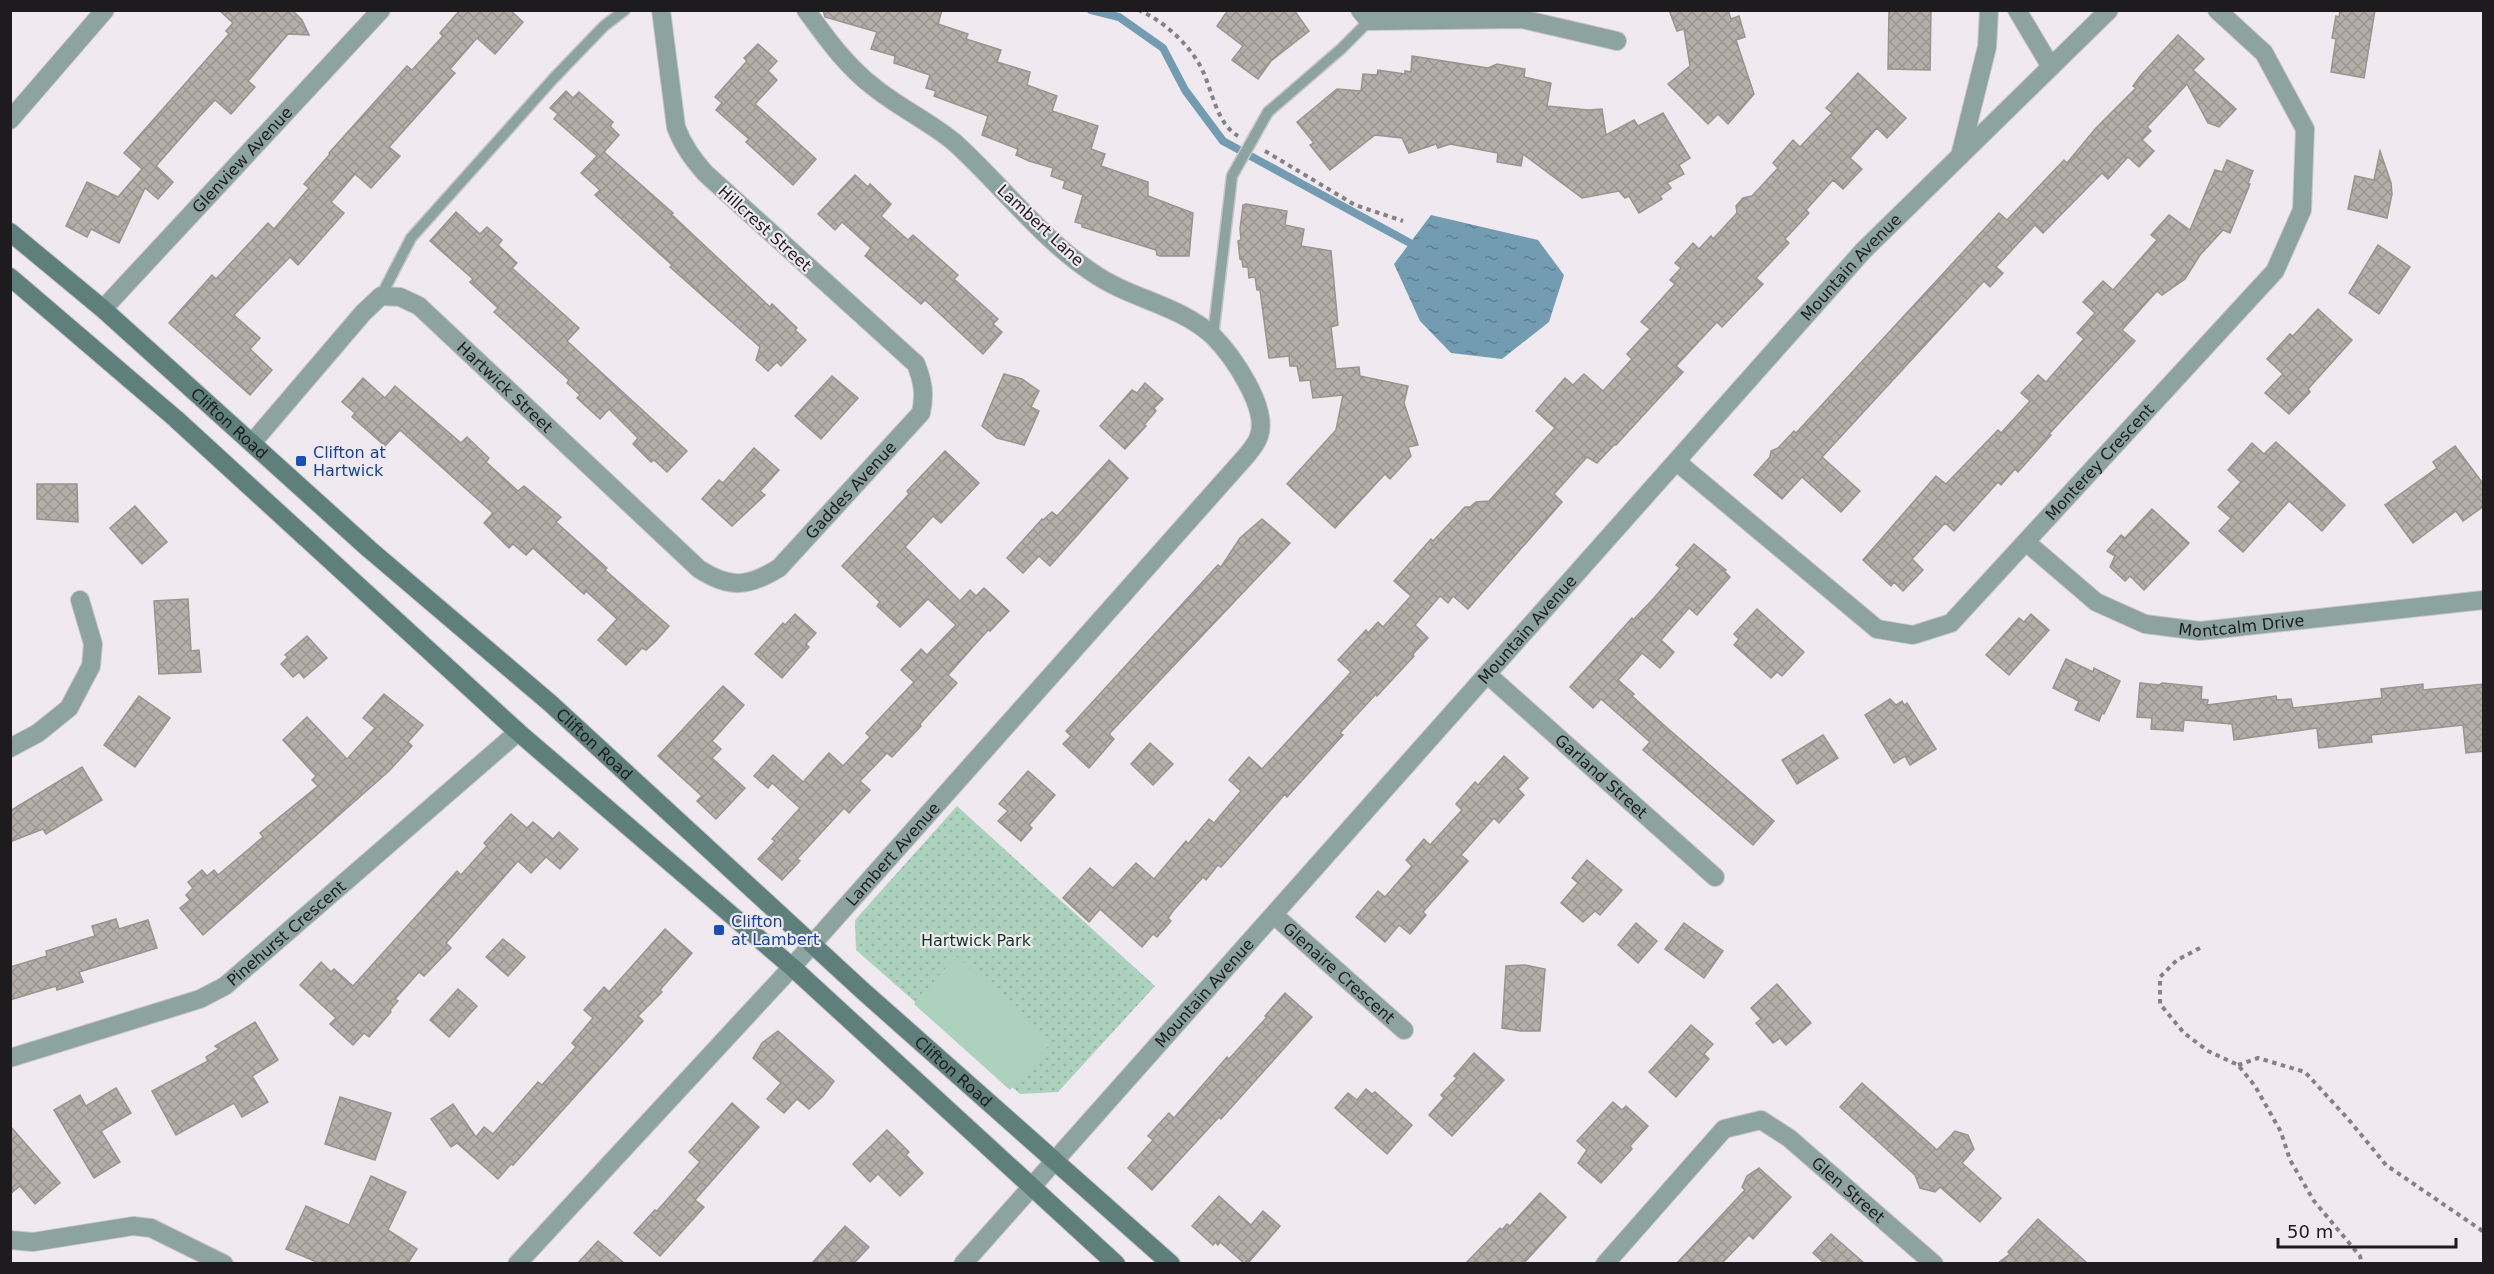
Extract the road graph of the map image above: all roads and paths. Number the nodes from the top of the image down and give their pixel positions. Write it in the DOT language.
graph roads {
  1 [pos="105,10"];
  2 [pos="381,10"];
  3 [pos="625,10"];
  4 [pos="661,10"];
  5 [pos="806,10"];
  6 [pos="1989,10"];
  7 [pos="2016,10"];
  8 [pos="2109,10"];
  9 [pos="2217,10"];
  10 [pos="1365,16"];
  11 [pos="1617,41"];
  12 [pos="2051,68"];
  13 [pos="10,120"];
  14 [pos="1959,158"];
  15 [pos="10,232"];
  16 [pos="10,278"];
  17 [pos="381,296"];
  18 [pos="103,309"];
  19 [pos="1213,336"];
  20 [pos="921,413"];
  21 [pos="1259,436"];
  22 [pos="252,443"];
  23 [pos="1677,462"];
  24 [pos="2026,542"];
  25 [pos="779,568"];
  26 [pos="80,600"];
  27 [pos="2484,600"];
  28 [pos="1488,675"];
  29 [pos="518,732"];
  30 [pos="10,748"];
  31 [pos="1715,877"];
  32 [pos="1274,915"];
  33 [pos="813,944"];
  34 [pos="2200,948"];
  35 [pos="792,967"];
  36 [pos="1404,1030"];
  37 [pos="10,1058"];
  38 [pos="2238,1065"];
  39 [pos="1054,1161"];
  40 [pos="1032,1186"];
  41 [pos="2484,1232"];
  42 [pos="10,1240"];
  43 [pos="224,1263"];
  44 [pos="517,1263"];
  45 [pos="963,1263"];
  46 [pos="1116,1263"];
  47 [pos="1171,1263"];
  48 [pos="1605,1263"];
  49 [pos="1934,1263"];
  50 [pos="2362,1263"];
  1 -- 13 [label="street"];
  2 -- 18 [label="street, Glenview Avenue"];
  3 -- 17 [label="lane"];
  4 -- 20 [label="street, Hillcrest Street"];
  5 -- 19 [label="street, Lambert Lane"];
  6 -- 14 [label="street"];
  7 -- 12 [label="street"];
  8 -- 12 [label="street, Mountain Avenue"];
  9 -- 24 [label="street, Monterey Crescent"];
  10 -- 11 [label="street"];
  10 -- 19 [label="lane, bridge"];
  12 -- 14 [label="street, Mountain Avenue"];
  14 -- 23 [label="street, Mountain Avenue"];
  15 -- 18 [label="main road, Clifton Road"];
  16 -- 29 [label="main road, Clifton Road"];
  17 -- 22 [label="street"];
  17 -- 25 [label="street, Hartwick Street"];
  18 -- 22 [label="main road, Clifton Road"];
  19 -- 21 [label="street, Lambert Lane"];
  20 -- 25 [label="street, Gaddes Avenue"];
  21 -- 33 [label="street, Lambert Avenue"];
  22 -- 33 [label="main road, Clifton Road"];
  23 -- 24 [label="street, Monterey Crescent"];
  23 -- 28 [label="street, Mountain Avenue"];
  24 -- 27 [label="street, Montcalm Drive"];
  26 -- 30 [label="street"];
  28 -- 31 [label="street, Garland Street"];
  28 -- 32 [label="street, Mountain Avenue"];
  29 -- 35 [label="main road, Clifton Road"];
  29 -- 37 [label="street, Pinehurst Crescent"];
  32 -- 36 [label="street, Glenaire Crescent"];
  32 -- 39 [label="street, Mountain Avenue"];
  33 -- 35 [label="street, Lambert Avenue"];
  33 -- 39 [label="main road, Clifton Road"];
  34 -- 38 [label="path"];
  35 -- 40 [label="main road, Clifton Road"];
  35 -- 44 [label="street, Lambert Avenue"];
  38 -- 41 [label="path"];
  38 -- 50 [label="path"];
  39 -- 40 [label="street, Mountain Avenue"];
  39 -- 47 [label="main road, Clifton Road"];
  40 -- 45 [label="street, Mountain Avenue"];
  40 -- 46 [label="main road, Clifton Road"];
  42 -- 43 [label="street"];
  48 -- 49 [label="street, Glen Street"];
}
